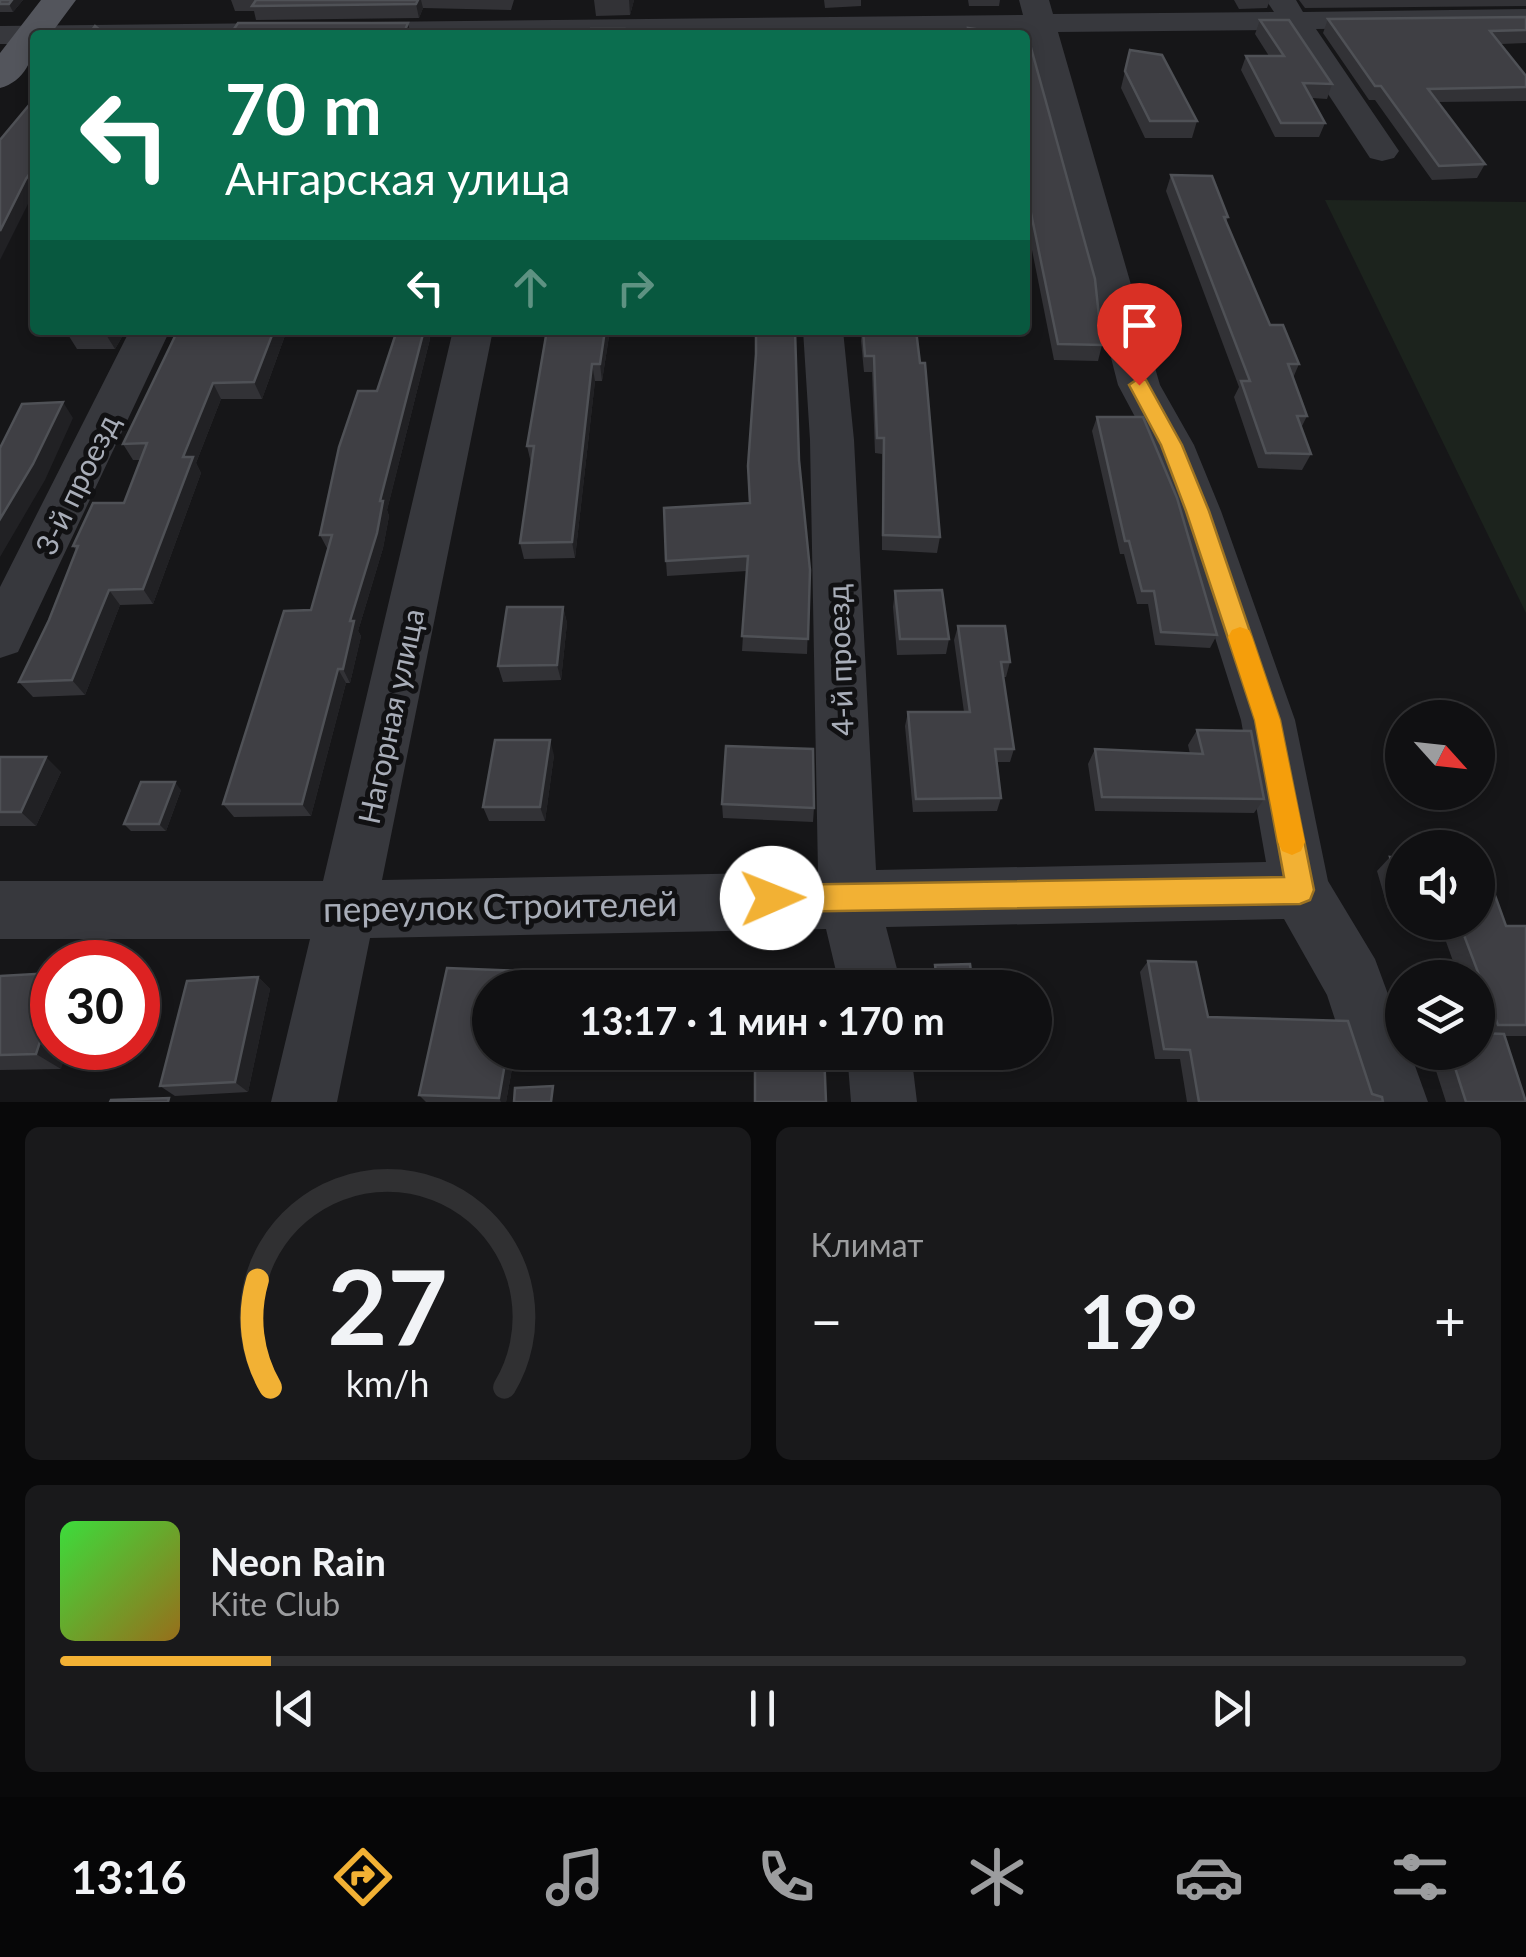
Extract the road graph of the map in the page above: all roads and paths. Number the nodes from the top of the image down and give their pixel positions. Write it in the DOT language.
graph roads {
  1 [pos="59,0"];
  2 [pos="309,0"];
  3 [pos="1514,0"];
  4 [pos="1287,9"];
  5 [pos="1038,12"];
  6 [pos="1526,16"];
  7 [pos="540,21"];
  8 [pos="794,21"];
  9 [pos="294,30"];
  10 [pos="355,30"];
  11 [pos="16,35"];
  12 [pos="0,78"];
  13 [pos="1382,151"];
  14 [pos="148,335"];
  15 [pos="472,335"];
  16 [pos="823,335"];
  17 [pos="0,637"];
  18 [pos="1300,890"];
  19 [pos="848,896"];
  20 [pos="0,910"];
  21 [pos="348,910"];
  22 [pos="866,970"];
  23 [pos="881,1070"];
  24 [pos="304,1102"];
  25 [pos="884,1102"];
  26 [pos="1395,1102"];
  1 -- 11 [label="main road"];
  2 -- 9 [label="street"];
  3 -- 6 [label="street"];
  4 -- 5 [label="street"];
  4 -- 6 [label="street"];
  4 -- 13 [label="street"];
  5 -- 8 [label="street"];
  5 -- 18 [label="street"];
  7 -- 8 [label="street"];
  7 -- 10 [label="street"];
  11 -- 12 [label="main road"];
  14 -- 17 [label="street, 3-й проезд"];
  15 -- 21 [label="street, Нагорная улица"];
  16 -- 19 [label="street, 4-й проезд"];
  18 -- 19 [label="street, переулок Строителей"];
  18 -- 26 [label="street"];
  19 -- 21 [label="street, переулок Строителей"];
  19 -- 22 [label="street, 4-й проезд"];
  20 -- 21 [label="street, переулок Строителей"];
  21 -- 24 [label="street, Нагорная улица"];
  23 -- 25 [label="street"];
}
